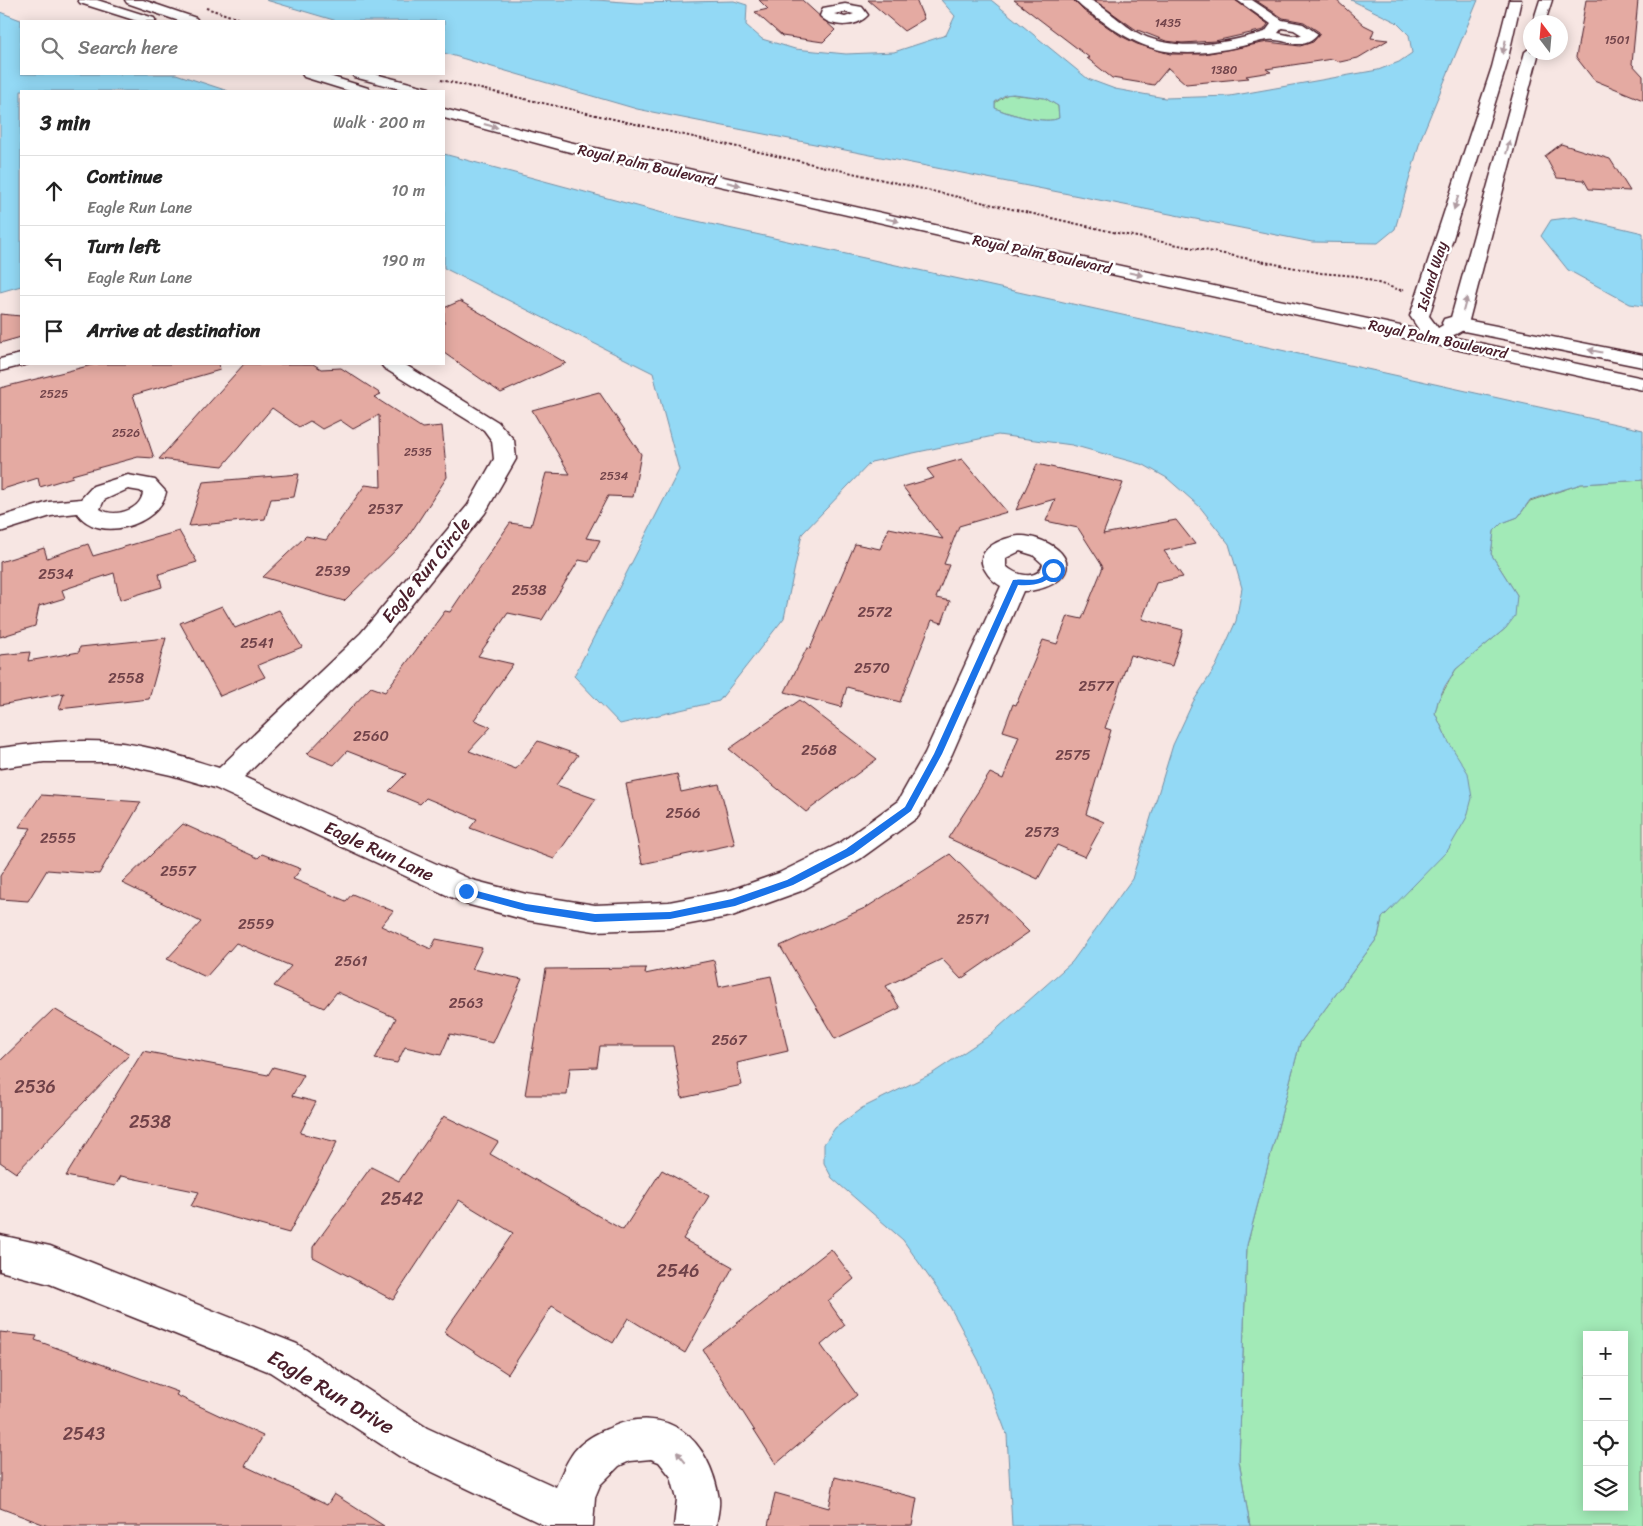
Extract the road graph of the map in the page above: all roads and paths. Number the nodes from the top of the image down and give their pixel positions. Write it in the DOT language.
graph roads {
  1 [pos="84,0"];
  2 [pos="131,0"];
  3 [pos="1081,0"];
  4 [pos="1243,0"];
  5 [pos="1515,0"];
  6 [pos="1546,0"];
  7 [pos="202,6"];
  8 [pos="1542,15"];
  9 [pos="146,20"];
  10 [pos="188,20"];
  11 [pos="243,20"];
  12 [pos="1278,23"];
  13 [pos="1270,35"];
  14 [pos="1530,60"];
  15 [pos="312,75"];
  16 [pos="363,75"];
  17 [pos="442,89"];
  18 [pos="360,90"];
  19 [pos="420,90"];
  20 [pos="445,90"];
  21 [pos="445,113"];
  22 [pos="530,119"];
  23 [pos="1406,289"];
  24 [pos="1399,312"];
  25 [pos="1419,316"];
  26 [pos="1460,324"];
  27 [pos="1436,338"];
  28 [pos="20,360"];
  29 [pos="1643,361"];
  30 [pos="0,365"];
  31 [pos="393,365"];
  32 [pos="1643,384"];
  33 [pos="88,505"];
  34 [pos="0,525"];
  35 [pos="1015,582"];
  36 [pos="0,758"];
  37 [pos="224,780"];
  38 [pos="0,1252"];
  39 [pos="572,1521"];
  40 [pos="695,1526"];
  1 -- 9 [label="street"];
  2 -- 10 [label="street"];
  3 -- 13 [label="street"];
  4 -- 12 [label="street"];
  5 -- 25 [label="street, Island Way, one-way"];
  6 -- 8 [label="street"];
  7 -- 11 [label="path"];
  12 -- 13 [label="street"];
  12 -- 13 [label="street"];
  26 -- 14 [label="street, one-way"];
  15 -- 18 [label="street"];
  16 -- 19 [label="street"];
  17 -- 23 [label="path"];
  20 -- 22 [label="street"];
  21 -- 27 [label="street, Royal Palm Boulevard, one-way"];
  24 -- 25 [label="street, Royal Palm Boulevard"];
  25 -- 26 [label="street, Royal Palm Boulevard"];
  25 -- 27 [label="street, Island Way"];
  26 -- 27 [label="street, Island Way"];
  29 -- 26 [label="street, Royal Palm Boulevard, one-way"];
  27 -- 32 [label="street, Royal Palm Boulevard"];
  28 -- 30 [label="street"];
  31 -- 37 [label="street, Eagle Run Circle"];
  33 -- 34 [label="street"];
  35 -- 37 [label="street, Eagle Run Lane"];
  36 -- 37 [label="street, Eagle Run Lane"];
  38 -- 39 [label="street, Eagle Run Drive"];
  40 -- 39 [label="street, Eagle Run Drive, one-way"];
}
